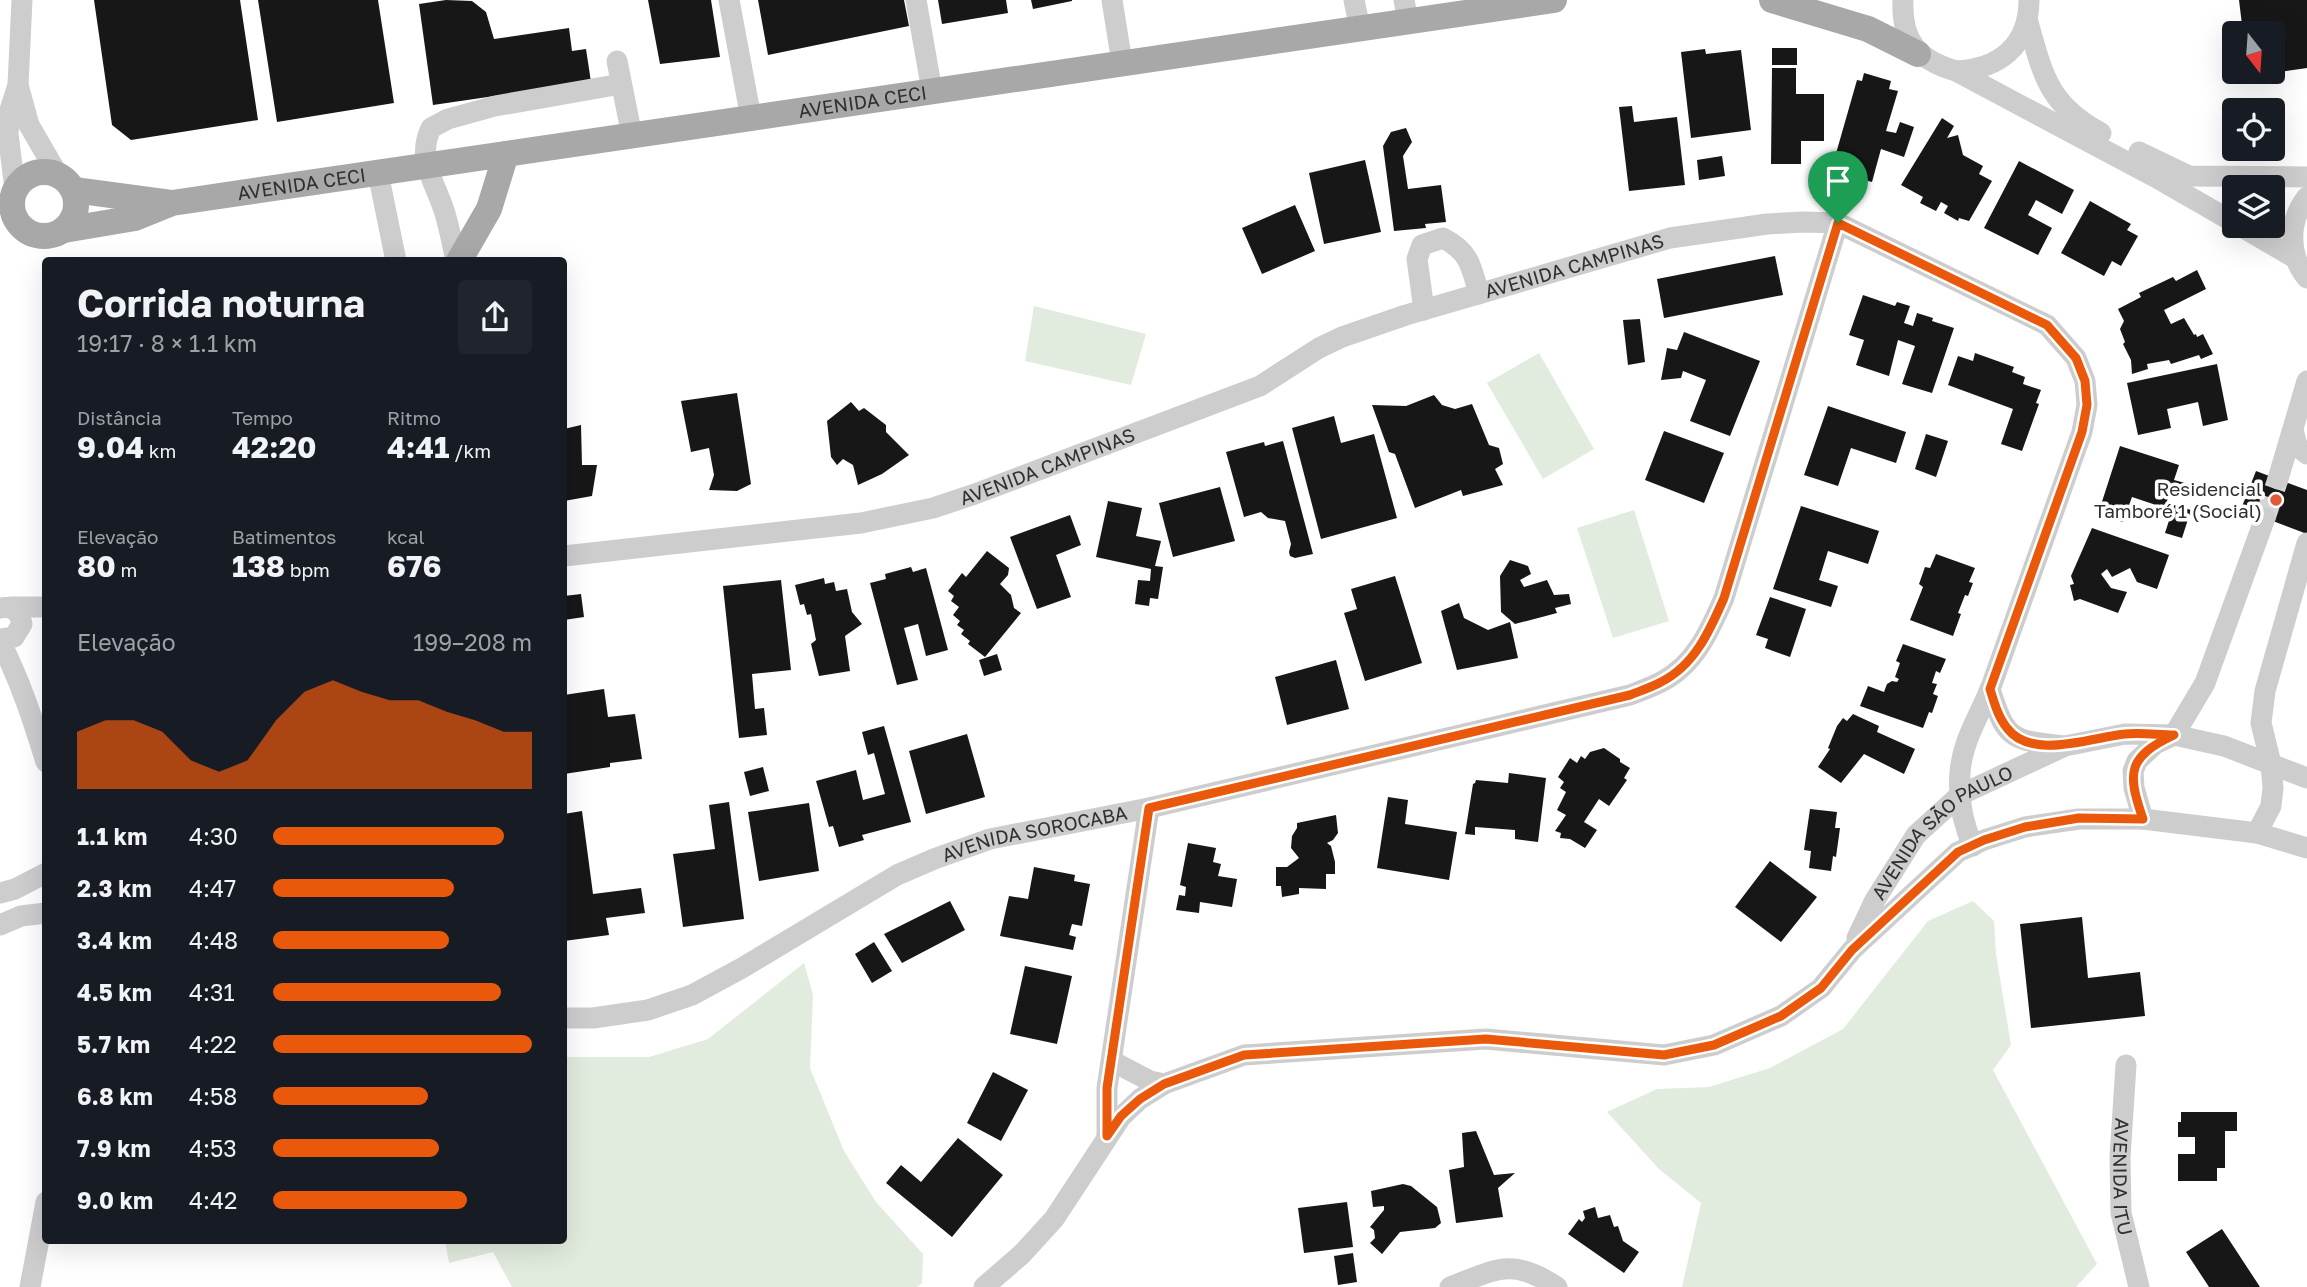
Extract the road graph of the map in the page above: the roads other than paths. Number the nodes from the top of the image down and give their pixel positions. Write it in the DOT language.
graph roads {
  1 [pos="22,0"];
  2 [pos="729,0"];
  3 [pos="916,0"];
  4 [pos="1112,0"];
  5 [pos="1354,0"];
  6 [pos="1554,0"];
  7 [pos="1772,0"];
  8 [pos="1903,0"];
  9 [pos="2028,10"];
  10 [pos="1406,11"];
  11 [pos="1360,29"];
  12 [pos="1918,54"];
  13 [pos="617,61"];
  14 [pos="1122,64"];
  15 [pos="1956,71"];
  16 [pos="621,84"];
  17 [pos="18,85"];
  18 [pos="932,91"];
  19 [pos="751,118"];
  20 [pos="632,136"];
  21 [pos="506,154"];
  22 [pos="426,166"];
  23 [pos="378,173"];
  24 [pos="2307,177"];
  25 [pos="66,183"];
  26 [pos="2307,197"];
  27 [pos="172,203"];
  28 [pos="9,204"];
  29 [pos="2222,216"];
  30 [pos="1838,223"];
  31 [pos="64,230"];
  32 [pos="29,233"];
  33 [pos="0,237"];
  34 [pos="2261,238"];
  35 [pos="395,257"];
  36 [pos="457,257"];
  37 [pos="460,257"];
  38 [pos="2295,258"];
  39 [pos="2307,278"];
  40 [pos="1479,294"];
  41 [pos="1424,310"];
  42 [pos="2307,381"];
  43 [pos="2293,430"];
  44 [pos="2307,454"];
  45 [pos="2278,479"];
  46 [pos="2265,518"];
  47 [pos="2307,543"];
  48 [pos="567,556"];
  49 [pos="42,609"];
  50 [pos="42,617"];
  51 [pos="8,626"];
  52 [pos="1990,689"];
  53 [pos="2174,735"];
  54 [pos="2065,746"];
  55 [pos="42,749"];
  56 [pos="2271,764"];
  57 [pos="2307,778"];
  58 [pos="1960,795"];
  59 [pos="1149,808"];
  60 [pos="2143,819"];
  61 [pos="2257,833"];
  62 [pos="1973,846"];
  63 [pos="2307,848"];
  64 [pos="42,875"];
  65 [pos="0,893"];
  66 [pos="42,913"];
  67 [pos="0,925"];
  68 [pos="1852,950"];
  69 [pos="567,1018"];
  70 [pos="1112,1061"];
  71 [pos="2126,1065"];
  72 [pos="1164,1084"];
  73 [pos="1107,1136"];
  74 [pos="42,1223"];
  75 [pos="30,1287"];
  76 [pos="984,1287"];
  77 [pos="1450,1287"];
  78 [pos="1557,1287"];
  79 [pos="2139,1287"];
  1 -- 17 [label="street"];
  2 -- 19 [label="street"];
  3 -- 18 [label="street"];
  4 -- 14 [label="street"];
  5 -- 11 [label="street"];
  6 -- 10 [label="main road, AVENIDA CECI"];
  7 -- 12 [label="main road"];
  8 -- 12 [label="street"];
  9 -- 15 [label="street"];
  9 -- 24 [label="street"];
  10 -- 11 [label="main road, AVENIDA CECI"];
  11 -- 14 [label="main road, AVENIDA CECI"];
  12 -- 15 [label="street"];
  13 -- 16 [label="street"];
  14 -- 18 [label="main road, AVENIDA CECI"];
  15 -- 29 [label="street"];
  16 -- 20 [label="street"];
  16 -- 22 [label="street"];
  17 -- 25 [label="street"];
  17 -- 28 [label="street"];
  18 -- 19 [label="main road, AVENIDA CECI"];
  19 -- 20 [label="main road, AVENIDA CECI"];
  20 -- 21 [label="main road, AVENIDA CECI"];
  21 -- 22 [label="main road, AVENIDA CECI"];
  21 -- 37 [label="main road"];
  22 -- 23 [label="main road, AVENIDA CECI"];
  22 -- 36 [label="street"];
  23 -- 27 [label="main road, AVENIDA CECI"];
  23 -- 35 [label="street"];
  25 -- 27 [label="main road, AVENIDA CECI"];
  25 -- 28 [label="main road"];
  25 -- 31 [label="main road"];
  26 -- 38 [label="street"];
  27 -- 31 [label="main road, AVENIDA CECI"];
  28 -- 32 [label="main road"];
  30 -- 40 [label="street, AVENIDA CAMPINAS"];
  30 -- 52 [label="street, AVENIDA CAMPINAS"];
  30 -- 59 [label="street, AVENIDA SOROCABA"];
  31 -- 32 [label="main road"];
  32 -- 33 [label="main road"];
  34 -- 38 [label="street"];
  38 -- 39 [label="street"];
  40 -- 41 [label="street, AVENIDA CAMPINAS"];
  40 -- 41 [label="street"];
  41 -- 48 [label="street, AVENIDA CAMPINAS"];
  42 -- 43 [label="street"];
  43 -- 44 [label="street"];
  43 -- 45 [label="street"];
  46 -- 53 [label="street"];
  47 -- 56 [label="street"];
  49 -- 51 [label="street"];
  50 -- 51 [label="street"];
  51 -- 55 [label="street"];
  52 -- 54 [label="street"];
  52 -- 58 [label="street, AVENIDA CAMPINAS"];
  53 -- 54 [label="street, AVENIDA SÃO PAULO"];
  53 -- 56 [label="street, AVENIDA SÃO PAULO"];
  53 -- 60 [label="street"];
  54 -- 58 [label="street, AVENIDA SÃO PAULO"];
  56 -- 57 [label="street, AVENIDA SÃO PAULO"];
  56 -- 61 [label="street"];
  58 -- 62 [label="street, AVENIDA CAMPINAS"];
  58 -- 68 [label="street, AVENIDA SÃO PAULO"];
  59 -- 69 [label="street, AVENIDA SOROCABA"];
  59 -- 70 [label="street"];
  60 -- 61 [label="street, AVENIDA SÃO PAULO"];
  60 -- 62 [label="street, AVENIDA SÃO PAULO"];
  61 -- 63 [label="street, AVENIDA SÃO PAULO"];
  62 -- 68 [label="street, AVENIDA SÃO PAULO"];
  64 -- 65 [label="street"];
  66 -- 67 [label="street"];
  68 -- 72 [label="street, AVENIDA SÃO PAULO"];
  70 -- 72 [label="street"];
  70 -- 73 [label="street"];
  71 -- 79 [label="street, AVENIDA ITU"];
  72 -- 73 [label="street, AVENIDA SÃO PAULO"];
  73 -- 76 [label="street, AVENIDA SÃO PAULO"];
  74 -- 75 [label="street"];
  77 -- 78 [label="street"];
}
